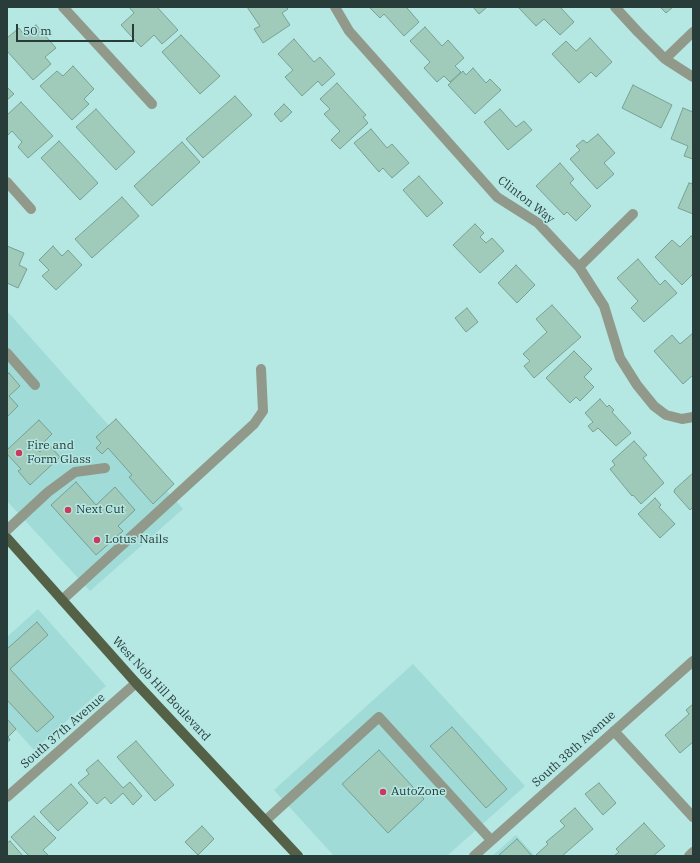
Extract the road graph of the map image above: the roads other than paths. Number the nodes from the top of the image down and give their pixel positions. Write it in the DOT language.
graph roads {
  1 [pos="63,7"];
  2 [pos="335,7"];
  3 [pos="615,7"];
  4 [pos="693,32"];
  5 [pos="665,59"];
  6 [pos="693,77"];
  7 [pos="152,104"];
  8 [pos="7,182"];
  9 [pos="31,209"];
  10 [pos="633,214"];
  11 [pos="579,266"];
  12 [pos="7,353"];
  13 [pos="261,369"];
  14 [pos="35,385"];
  15 [pos="693,417"];
  16 [pos="105,468"];
  17 [pos="7,530"];
  18 [pos="7,538"];
  19 [pos="62,600"];
  20 [pos="693,661"];
  21 [pos="136,683"];
  22 [pos="614,731"];
  23 [pos="7,797"];
  24 [pos="693,817"];
  25 [pos="265,821"];
  26 [pos="491,840"];
  27 [pos="693,852"];
  28 [pos="296,855"];
  29 [pos="474,856"];
  30 [pos="689,856"];
  1 -- 7 [label="street"];
  2 -- 11 [label="street, Clinton Way"];
  3 -- 5 [label="street"];
  4 -- 5 [label="street"];
  5 -- 6 [label="street"];
  8 -- 9 [label="street"];
  10 -- 11 [label="street"];
  11 -- 15 [label="street, Clinton Way"];
  12 -- 14 [label="street"];
  13 -- 19 [label="street"];
  16 -- 17 [label="street"];
  18 -- 19 [label="main road, West Nob Hill Boulevard"];
  19 -- 21 [label="main road, West Nob Hill Boulevard"];
  20 -- 22 [label="street, South 38th Avenue"];
  21 -- 23 [label="street, South 37th Avenue"];
  21 -- 25 [label="main road, West Nob Hill Boulevard"];
  22 -- 24 [label="street"];
  22 -- 26 [label="street, South 38th Avenue"];
  25 -- 26 [label="street"];
  25 -- 28 [label="main road, West Nob Hill Boulevard"];
  26 -- 29 [label="street, South 38th Avenue"];
  27 -- 30 [label="street"];
}
